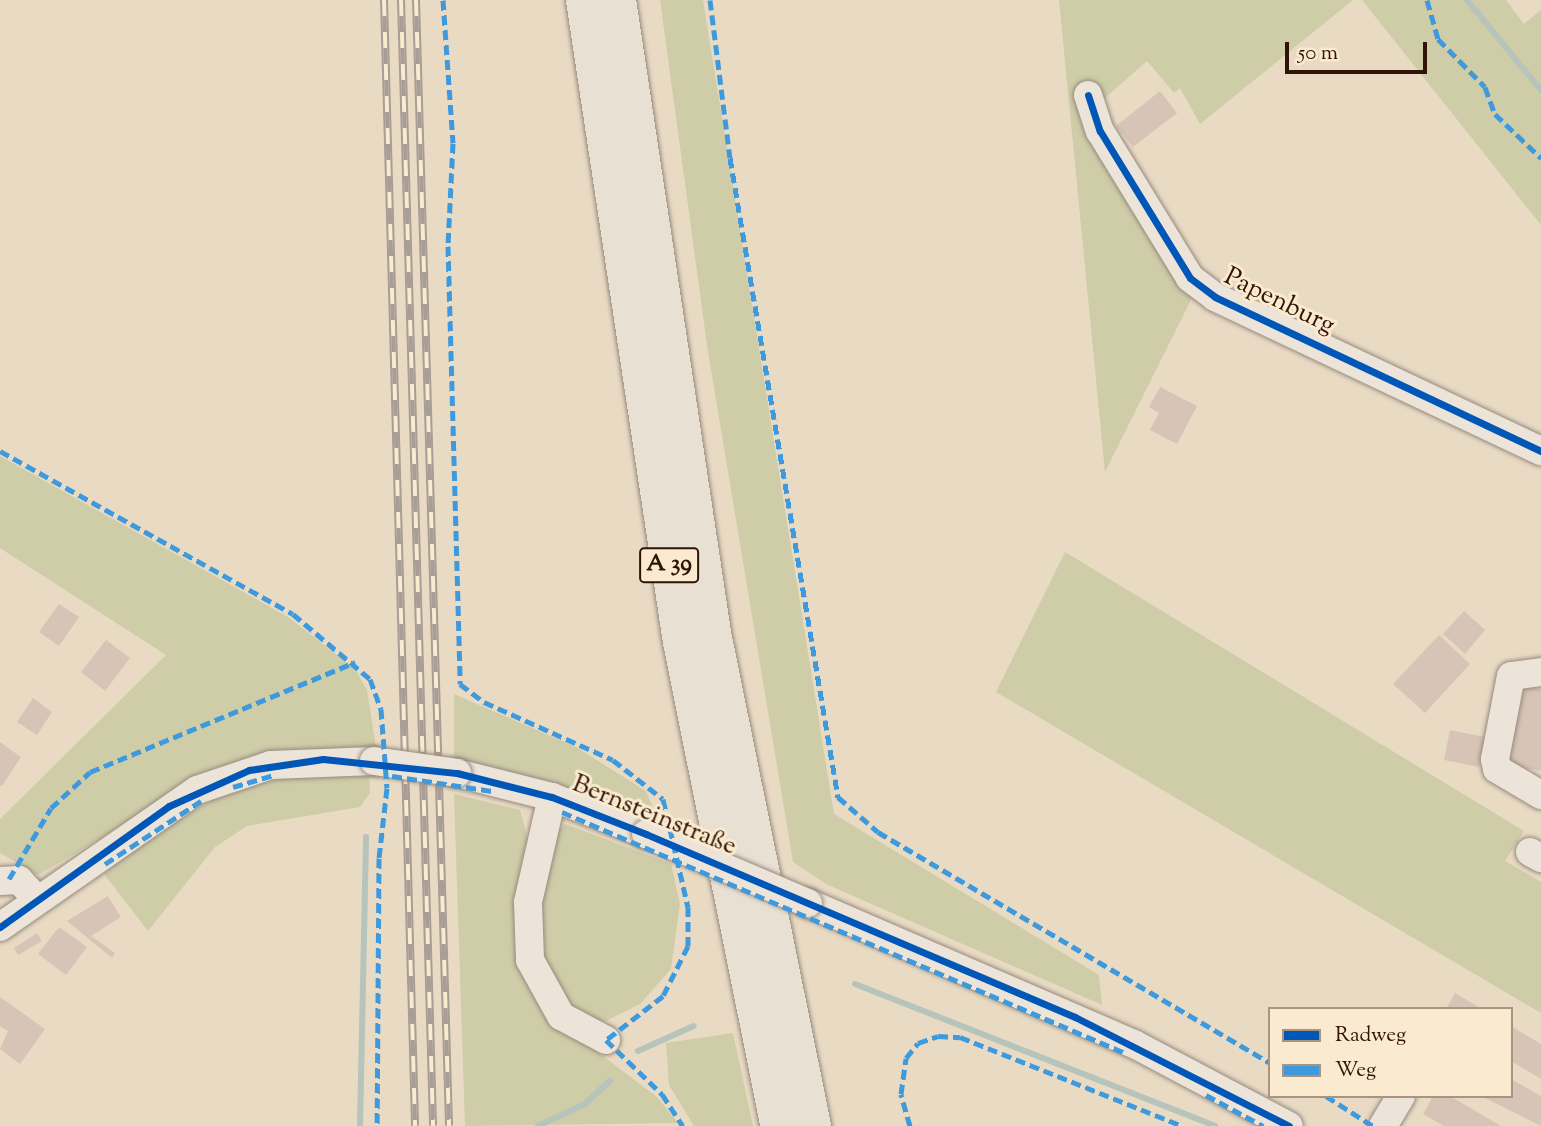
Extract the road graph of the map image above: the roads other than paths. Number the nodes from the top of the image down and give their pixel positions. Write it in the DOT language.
graph roads {
  1 [pos="585,0"];
  2 [pos="617,0"];
  3 [pos="1088,95"];
  4 [pos="1541,451"];
  5 [pos="1541,672"];
  6 [pos="1541,795"];
  7 [pos="552,797"];
  8 [pos="5,880"];
  9 [pos="37,899"];
  10 [pos="0,927"];
  11 [pos="606,1040"];
  12 [pos="1400,1098"];
  13 [pos="780,1126"];
  14 [pos="812,1126"];
  15 [pos="1289,1126"];
  16 [pos="1383,1126"];
  1 -- 13 [label="highway, A 39"];
  2 -- 14 [label="highway, A 39"];
  3 -- 4 [label="street, Papenburg"];
  5 -- 6 [label="street"];
  7 -- 9 [label="street, Bernsteinstraße, bridge"];
  7 -- 11 [label="street"];
  7 -- 15 [label="street, Bernsteinstraße, bridge"];
  8 -- 9 [label="street"];
  9 -- 10 [label="street, Bernsteinstraße"];
  12 -- 16 [label="street"];
}
